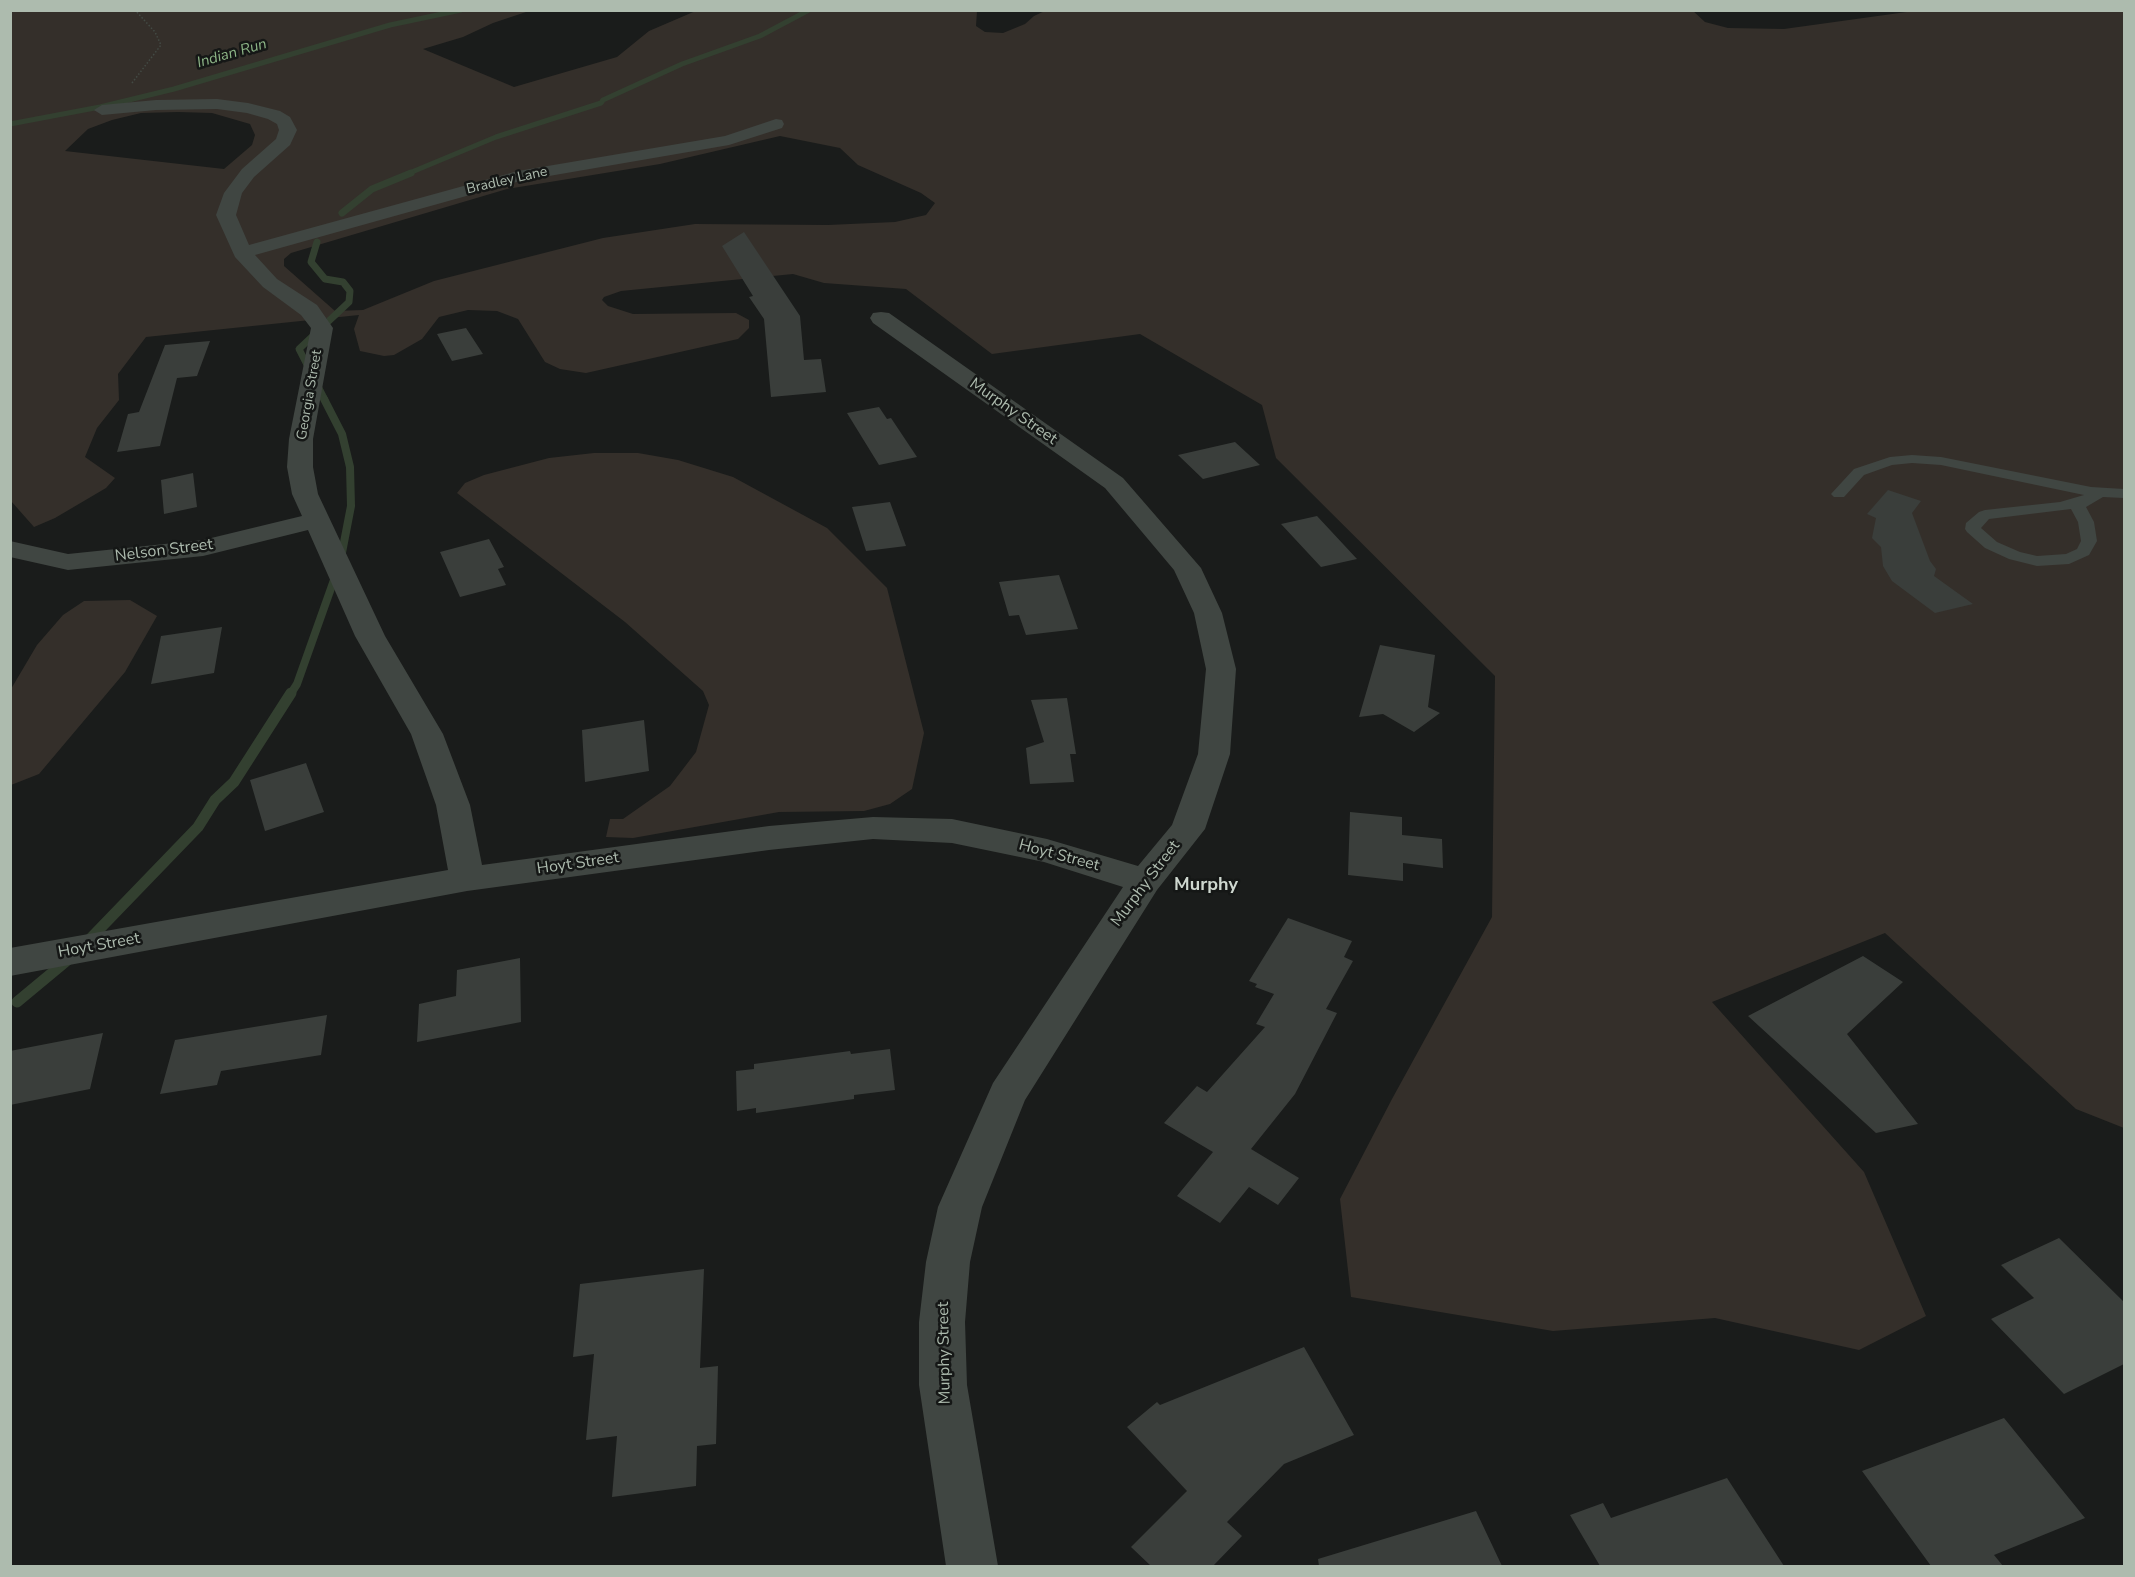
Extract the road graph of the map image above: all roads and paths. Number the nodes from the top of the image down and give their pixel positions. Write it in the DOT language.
graph roads {
  1 [pos="135,10"];
  2 [pos="102,110"];
  3 [pos="776,124"];
  4 [pos="242,253"];
  5 [pos="881,318"];
  6 [pos="1839,494"];
  7 [pos="2124,494"];
  8 [pos="2094,496"];
  9 [pos="317,520"];
  10 [pos="10,549"];
  11 [pos="467,879"];
  12 [pos="1145,881"];
  13 [pos="10,962"];
  14 [pos="972,1566"];
  1 -- 2 [label="path"];
  2 -- 4 [label="street, Georgia Street"];
  3 -- 4 [label="street, Bradley Lane"];
  4 -- 9 [label="street, Georgia Street"];
  5 -- 12 [label="street, Murphy Street"];
  6 -- 8 [label="lane"];
  7 -- 8 [label="lane"];
  8 -- 8 [label="lane"];
  9 -- 10 [label="street, Nelson Street"];
  9 -- 11 [label="street, Georgia Street"];
  11 -- 12 [label="street, Hoyt Street"];
  11 -- 13 [label="street, Hoyt Street"];
  12 -- 14 [label="street, Murphy Street"];
}
